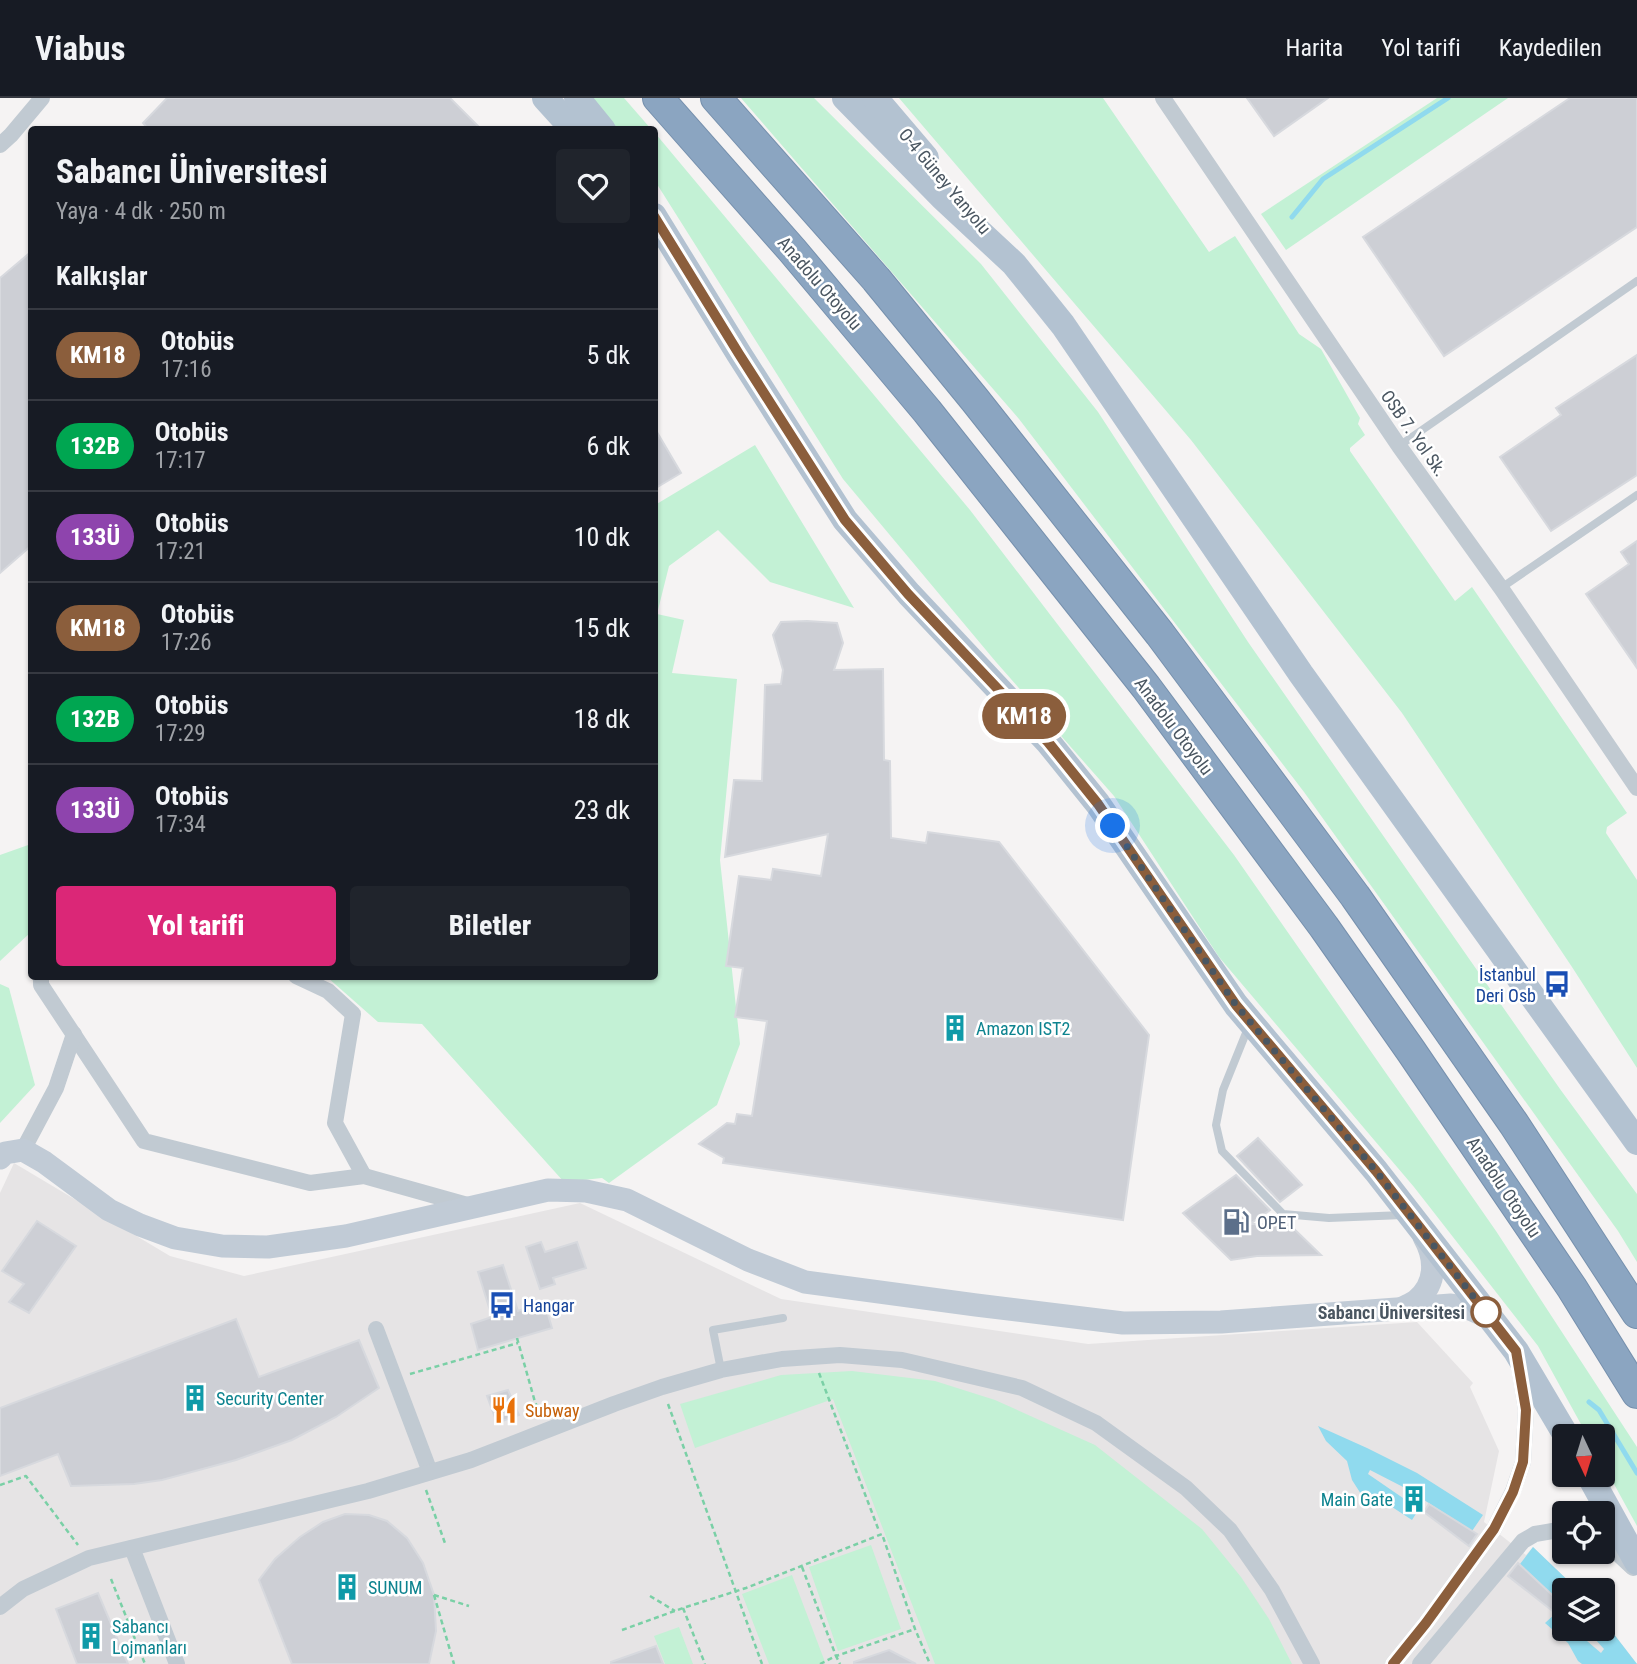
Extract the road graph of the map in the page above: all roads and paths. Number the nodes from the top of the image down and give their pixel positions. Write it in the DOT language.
graph roads {
  1 [pos="42,98"];
  2 [pos="545,98"];
  3 [pos="577,98"];
  4 [pos="658,98"];
  5 [pos="716,98"];
  6 [pos="845,98"];
  7 [pos="875,98"];
  8 [pos="1163,98"];
  9 [pos="570,126"];
  10 [pos="600,126"];
  11 [pos="0,145"];
  12 [pos="658,223"];
  13 [pos="1014,264"];
  14 [pos="1637,281"];
  15 [pos="1399,446"];
  16 [pos="1637,495"];
  17 [pos="1501,589"];
  18 [pos="1637,788"];
  19 [pos="41,980"];
  20 [pos="305,980"];
  21 [pos="1250,1022"];
  22 [pos="74,1034"];
  23 [pos="1635,1139"];
  24 [pos="23,1150"];
  25 [pos="0,1158"];
  26 [pos="364,1176"];
  27 [pos="473,1207"];
  28 [pos="1414,1221"];
  29 [pos="1398,1310"];
  30 [pos="1637,1313"];
  31 [pos="783,1318"];
  32 [pos="1490,1318"];
  33 [pos="376,1329"];
  34 [pos="1516,1351"];
  35 [pos="813,1357"];
  36 [pos="721,1370"];
  37 [pos="394,1379"];
  38 [pos="662,1388"];
  39 [pos="1637,1393"];
  40 [pos="536,1402"];
  41 [pos="1559,1424"];
  42 [pos="425,1474"];
  43 [pos="0,1485"];
  44 [pos="1596,1488"];
  45 [pos="879,1531"];
  46 [pos="1552,1532"];
  47 [pos="446,1546"];
  48 [pos="132,1548"];
  49 [pos="1615,1552"];
  50 [pos="89,1558"];
  51 [pos="1637,1562"];
  52 [pos="801,1566"];
  53 [pos="1637,1573"];
  54 [pos="111,1579"];
  55 [pos="737,1591"];
  56 [pos="650,1596"];
  57 [pos="470,1606"];
  58 [pos="0,1607"];
  59 [pos="684,1608"];
  60 [pos="675,1611"];
  61 [pos="915,1629"];
  62 [pos="622,1630"];
  63 [pos="835,1656"];
  64 [pos="145,1664"];
  65 [pos="177,1664"];
  66 [pos="454,1664"];
  67 [pos="705,1664"];
  68 [pos="762,1664"];
  69 [pos="820,1664"];
  70 [pos="840,1664"];
  71 [pos="930,1664"];
  72 [pos="1312,1664"];
  73 [pos="1393,1664"];
  74 [pos="1420,1664"];
  1 -- 11 [label="street"];
  2 -- 9 [label="main road"];
  3 -- 10 [label="main road"];
  4 -- 39 [label="highway, Anadolu Otoyolu"];
  5 -- 30 [label="highway"];
  6 -- 13 [label="main road"];
  7 -- 13 [label="main road, O-4 Güney Yanyolu"];
  8 -- 15 [label="street, OSB 7. Yol Sk."];
  12 -- 21 [label="main road"];
  13 -- 23 [label="main road"];
  14 -- 15 [label="lane"];
  15 -- 17 [label="street, OSB 7. Yol Sk."];
  16 -- 17 [label="lane"];
  17 -- 18 [label="street, OSB 7. Yol Sk."];
  19 -- 22 [label="street"];
  20 -- 26 [label="street"];
  21 -- 28 [label="main road"];
  21 -- 28 [label="lane"];
  22 -- 24 [label="street"];
  22 -- 26 [label="street"];
  24 -- 25 [label="street"];
  24 -- 27 [label="street"];
  26 -- 27 [label="street"];
  27 -- 29 [label="street"];
  28 -- 29 [label="street"];
  28 -- 32 [label="main road"];
  29 -- 32 [label="street"];
  31 -- 36 [label="lane"];
  32 -- 34 [label="main road"];
  33 -- 37 [label="street"];
  34 -- 41 [label="main road"];
  34 -- 73 [label="street"];
  35 -- 36 [label="street"];
  35 -- 45 [label="path"];
  35 -- 72 [label="street"];
  36 -- 38 [label="street"];
  37 -- 40 [label="path"];
  37 -- 42 [label="street"];
  38 -- 42 [label="street"];
  38 -- 55 [label="path"];
  42 -- 47 [label="path"];
  42 -- 48 [label="street"];
  43 -- 50 [label="path"];
  44 -- 51 [label="main road"];
  46 -- 74 [label="street"];
  48 -- 50 [label="street"];
  48 -- 65 [label="street"];
  49 -- 53 [label="street"];
  50 -- 58 [label="street"];
  52 -- 55 [label="path"];
  52 -- 61 [label="path"];
  52 -- 63 [label="path"];
  54 -- 64 [label="path"];
  55 -- 59 [label="path"];
  55 -- 68 [label="path"];
  56 -- 60 [label="path"];
  57 -- 66 [label="path"];
  59 -- 60 [label="path"];
  59 -- 67 [label="path"];
  60 -- 62 [label="path"];
  61 -- 63 [label="path"];
  61 -- 71 [label="path"];
  63 -- 69 [label="path"];
  63 -- 70 [label="path"];
}
